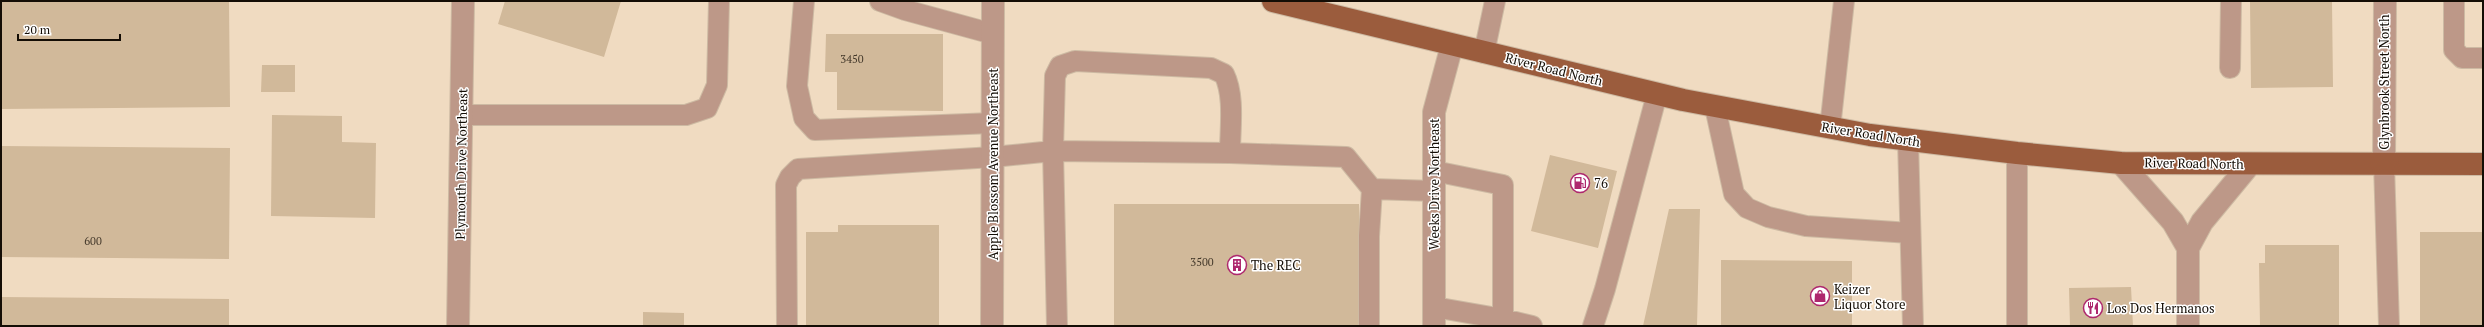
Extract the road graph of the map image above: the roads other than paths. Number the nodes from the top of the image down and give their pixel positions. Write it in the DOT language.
graph roads {
  1 [pos="463,1"];
  2 [pos="719,1"];
  3 [pos="804,1"];
  4 [pos="880,1"];
  5 [pos="993,1"];
  6 [pos="1273,1"];
  7 [pos="1495,1"];
  8 [pos="1844,1"];
  9 [pos="2231,1"];
  10 [pos="2385,1"];
  11 [pos="2454,1"];
  12 [pos="993,34"];
  13 [pos="1452,45"];
  14 [pos="1484,53"];
  15 [pos="2483,58"];
  16 [pos="2230,68"];
  17 [pos="1657,94"];
  18 [pos="1716,107"];
  19 [pos="461,116"];
  20 [pos="993,123"];
  21 [pos="1830,128"];
  22 [pos="1908,140"];
  23 [pos="1053,151"];
  24 [pos="1230,153"];
  25 [pos="2017,153"];
  26 [pos="993,157"];
  27 [pos="2121,163"];
  28 [pos="2250,164"];
  29 [pos="2384,164"];
  30 [pos="2483,164"];
  31 [pos="1434,181"];
  32 [pos="1372,189"];
  33 [pos="1910,233"];
  34 [pos="2188,248"];
  35 [pos="1434,316"];
  36 [pos="1503,319"];
  37 [pos="458,326"];
  38 [pos="787,326"];
  39 [pos="992,326"];
  40 [pos="1057,326"];
  41 [pos="1370,326"];
  42 [pos="1532,326"];
  43 [pos="1593,326"];
  44 [pos="1913,326"];
  45 [pos="2017,326"];
  46 [pos="2188,326"];
  47 [pos="2389,326"];
  1 -- 19 [label="street, Plymouth Drive Northeast"];
  2 -- 19 [label="lane"];
  3 -- 20 [label="lane"];
  4 -- 12 [label="lane"];
  5 -- 12 [label="street, Apple Blossom Avenue Northeast"];
  6 -- 13 [label="main road, River Road North"];
  7 -- 14 [label="lane"];
  8 -- 21 [label="lane"];
  9 -- 16 [label="lane"];
  10 -- 29 [label="street, Glynbrook Street North"];
  11 -- 15 [label="lane"];
  12 -- 20 [label="street, Apple Blossom Avenue Northeast"];
  13 -- 14 [label="main road, River Road North"];
  13 -- 31 [label="street, Weeks Drive Northeast"];
  14 -- 17 [label="main road, River Road North"];
  17 -- 18 [label="main road, River Road North"];
  17 -- 43 [label="lane"];
  18 -- 21 [label="main road, River Road North"];
  18 -- 33 [label="lane"];
  19 -- 37 [label="street, Plymouth Drive Northeast"];
  20 -- 26 [label="street, Apple Blossom Avenue Northeast"];
  21 -- 22 [label="main road, River Road North"];
  22 -- 25 [label="main road, River Road North"];
  22 -- 33 [label="lane"];
  23 -- 24 [label="lane"];
  23 -- 24 [label="lane"];
  23 -- 26 [label="lane"];
  23 -- 40 [label="lane"];
  24 -- 32 [label="lane"];
  25 -- 27 [label="main road, River Road North"];
  25 -- 45 [label="lane"];
  26 -- 38 [label="lane"];
  26 -- 39 [label="street, Apple Blossom Avenue Northeast"];
  27 -- 28 [label="main road, River Road North"];
  27 -- 34 [label="street"];
  28 -- 29 [label="main road, River Road North"];
  28 -- 34 [label="street"];
  29 -- 30 [label="main road, River Road North"];
  29 -- 47 [label="lane"];
  31 -- 32 [label="lane"];
  31 -- 35 [label="street, Weeks Drive Northeast"];
  31 -- 36 [label="lane"];
  32 -- 41 [label="lane"];
  33 -- 44 [label="lane"];
  34 -- 46 [label="street"];
  35 -- 36 [label="lane"];
  36 -- 42 [label="lane"];
}
